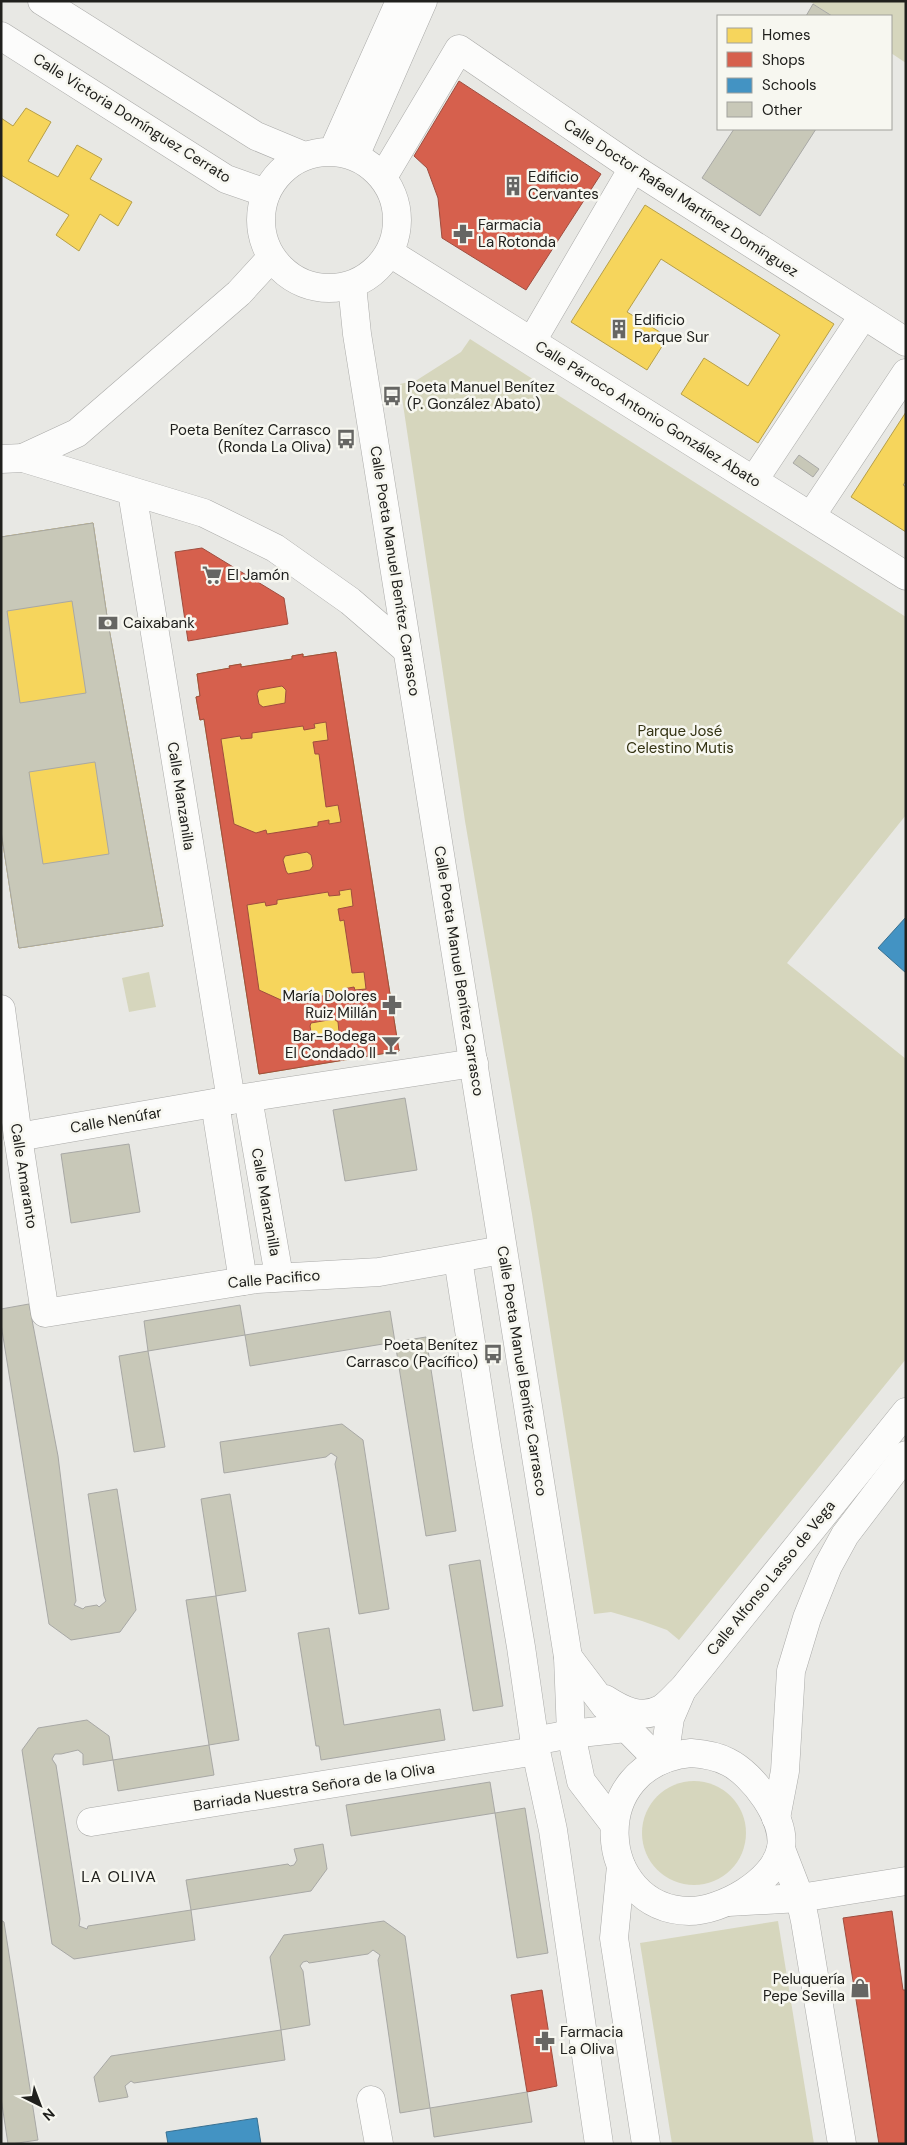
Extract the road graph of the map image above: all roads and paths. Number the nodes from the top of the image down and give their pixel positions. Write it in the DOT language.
graph roads {
  1 [pos="42,1"];
  2 [pos="400,1"];
  3 [pos="423,1"];
  4 [pos="1,36"];
  5 [pos="344,154"];
  6 [pos="304,156"];
  7 [pos="633,168"];
  8 [pos="383,177"];
  9 [pos="266,193"];
  10 [pos="390,252"];
  11 [pos="271,258"];
  12 [pos="352,285"];
  13 [pos="863,316"];
  14 [pos="532,341"];
  15 [pos="906,342"];
  16 [pos="906,374"];
  17 [pos="12,458"];
  18 [pos="754,480"];
  19 [pos="132,492"];
  20 [pos="811,516"];
  21 [pos="906,576"];
  22 [pos="407,650"];
  23 [pos="1,1009"];
  24 [pos="474,1062"];
  25 [pos="231,1101"];
  26 [pos="18,1137"];
  27 [pos="502,1250"];
  28 [pos="458,1259"];
  29 [pos="279,1276"];
  30 [pos="243,1281"];
  31 [pos="45,1313"];
  32 [pos="906,1412"];
  33 [pos="906,1455"];
  34 [pos="568,1657"];
  35 [pos="591,1689"];
  36 [pos="682,1690"];
  37 [pos="626,1728"];
  38 [pos="571,1734"];
  39 [pos="535,1746"];
  40 [pos="662,1760"];
  41 [pos="776,1818"];
  42 [pos="91,1822"];
  43 [pos="614,1824"];
  44 [pos="781,1849"];
  45 [pos="621,1866"];
  46 [pos="906,1881"];
  47 [pos="800,1898"];
  48 [pos="728,1902"];
  49 [pos="371,2100"];
  50 [pos="379,2144"];
  51 [pos="599,2144"];
  52 [pos="646,2144"];
  53 [pos="842,2144"];
  1 -- 6 [label="street"];
  2 -- 5 [label="street"];
  3 -- 5 [label="street"];
  4 -- 9 [label="street, Calle Victoria Domínguez Cerrato"];
  5 -- 6 [label="street"];
  5 -- 8 [label="street"];
  6 -- 9 [label="street"];
  7 -- 8 [label="street, Calle Doctor Rafael Martínez Domínguez"];
  7 -- 13 [label="street, Calle Doctor Rafael Martínez Domínguez"];
  7 -- 14 [label="street"];
  8 -- 10 [label="street"];
  9 -- 11 [label="street"];
  10 -- 12 [label="street"];
  10 -- 14 [label="street, Calle Párroco Antonio González Abato"];
  11 -- 12 [label="street"];
  11 -- 17 [label="street"];
  12 -- 22 [label="street, Calle Poeta Manuel Benítez Carrasco"];
  13 -- 15 [label="street, Calle Doctor Rafael Martínez Domínguez"];
  13 -- 18 [label="street"];
  14 -- 18 [label="street, Calle Párroco Antonio González Abato"];
  16 -- 20 [label="street"];
  17 -- 19 [label="street"];
  18 -- 20 [label="street, Calle Párroco Antonio González Abato"];
  19 -- 22 [label="street"];
  19 -- 25 [label="street, Calle Manzanilla"];
  20 -- 21 [label="street, Calle Párroco Antonio González Abato"];
  22 -- 24 [label="street, Calle Poeta Manuel Benítez Carrasco"];
  23 -- 26 [label="street, Calle Amaranto"];
  24 -- 25 [label="street, Calle Nenúfar"];
  24 -- 27 [label="street, Calle Poeta Manuel Benítez Carrasco"];
  25 -- 26 [label="street, Calle Nenúfar"];
  25 -- 29 [label="street, Calle Manzanilla"];
  25 -- 30 [label="street, Calle Manzanilla"];
  26 -- 31 [label="street, Calle Amaranto"];
  27 -- 28 [label="street, Calle Pacifico"];
  27 -- 34 [label="street, Calle Poeta Manuel Benítez Carrasco"];
  28 -- 29 [label="street, Calle Pacifico"];
  28 -- 39 [label="street"];
  29 -- 30 [label="street, Calle Pacifico"];
  30 -- 31 [label="street, Calle Pacifico"];
  32 -- 36 [label="street, Calle Alfonso Lasso de Vega"];
  33 -- 41 [label="street, Calle Alfonso Lasso de Vega"];
  34 -- 35 [label="street, Calle Poeta Manuel Benítez Carrasco"];
  34 -- 38 [label="street, Calle Poeta Manuel Benítez Carrasco"];
  35 -- 36 [label="street"];
  35 -- 37 [label="street, Calle Poeta Manuel Benítez Carrasco"];
  36 -- 40 [label="street, Calle Alfonso Lasso de Vega"];
  37 -- 38 [label="street, Barriada Nuestra Señora de la Oliva"];
  37 -- 40 [label="street, Calle Poeta Manuel Benítez Carrasco"];
  38 -- 39 [label="street, Barriada Nuestra Señora de la Oliva"];
  38 -- 43 [label="street, Calle Poeta Manuel Benítez Carrasco"];
  39 -- 42 [label="street, Barriada Nuestra Señora de la Oliva"];
  39 -- 51 [label="street"];
  40 -- 41 [label="street"];
  40 -- 43 [label="street"];
  41 -- 44 [label="street"];
  43 -- 45 [label="street"];
  44 -- 47 [label="street"];
  44 -- 48 [label="street"];
  45 -- 48 [label="street"];
  45 -- 52 [label="street"];
  46 -- 47 [label="street"];
  47 -- 48 [label="street"];
  47 -- 53 [label="street"];
  49 -- 50 [label="street"];
}
